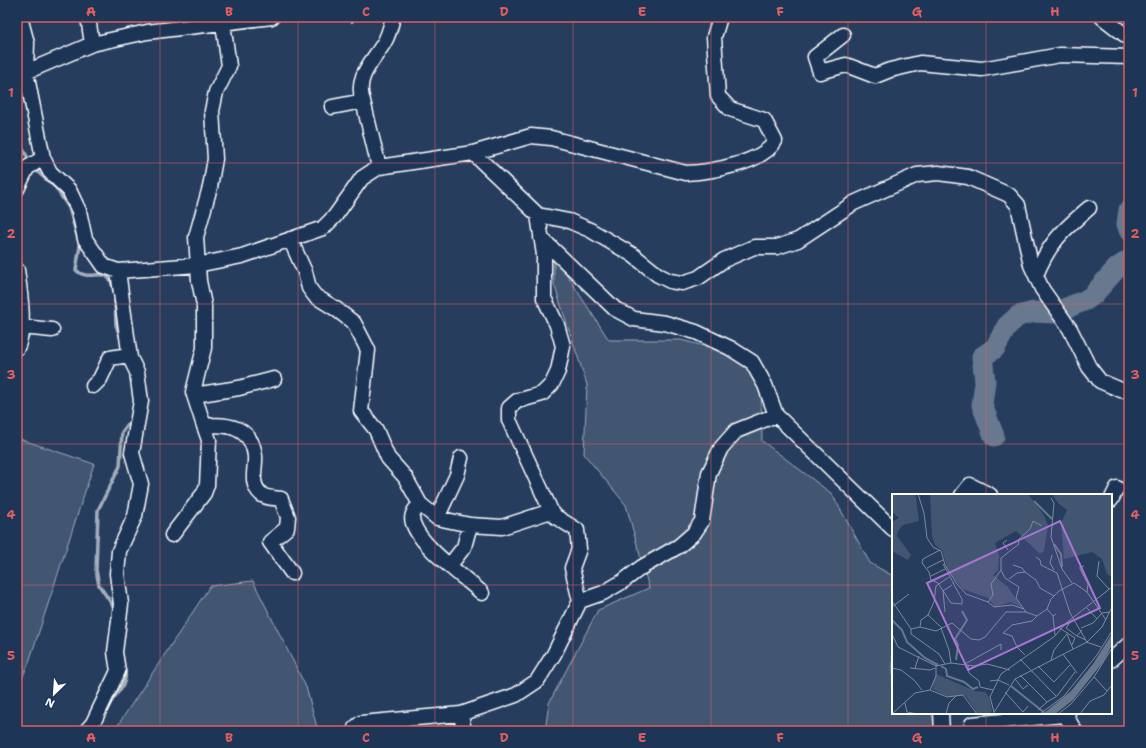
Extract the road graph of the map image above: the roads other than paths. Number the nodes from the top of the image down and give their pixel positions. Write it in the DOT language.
graph roads {
  1 [pos="20,17"];
  2 [pos="88,17"];
  3 [pos="272,17"];
  4 [pos="393,17"];
  5 [pos="720,17"];
  6 [pos="1102,17"];
  7 [pos="223,20"];
  8 [pos="843,35"];
  9 [pos="1129,36"];
  10 [pos="92,44"];
  11 [pos="1129,57"];
  12 [pos="22,73"];
  13 [pos="363,101"];
  14 [pos="332,107"];
  15 [pos="473,153"];
  16 [pos="43,158"];
  17 [pos="379,167"];
  18 [pos="21,174"];
  19 [pos="17,189"];
  20 [pos="1089,208"];
  21 [pos="538,215"];
  22 [pos="541,238"];
  23 [pos="290,239"];
  24 [pos="197,265"];
  25 [pos="17,270"];
  26 [pos="118,271"];
  27 [pos="1036,275"];
  28 [pos="20,325"];
  29 [pos="52,330"];
  30 [pos="17,348"];
  31 [pos="129,355"];
  32 [pos="274,379"];
  33 [pos="93,386"];
  34 [pos="1129,391"];
  35 [pos="194,396"];
  36 [pos="776,415"];
  37 [pos="204,426"];
  38 [pos="461,458"];
  39 [pos="963,494"];
  40 [pos="988,494"];
  41 [pos="420,504"];
  42 [pos="551,511"];
  43 [pos="437,518"];
  44 [pos="470,525"];
  45 [pos="892,528"];
  46 [pos="172,535"];
  47 [pos="450,565"];
  48 [pos="292,573"];
  49 [pos="482,593"];
  50 [pos="580,601"];
  51 [pos="1129,644"];
  52 [pos="1112,659"];
  53 [pos="460,714"];
  54 [pos="941,714"];
  55 [pos="1065,714"];
  56 [pos="971,723"];
  57 [pos="86,731"];
  58 [pos="356,731"];
  59 [pos="464,731"];
  60 [pos="942,731"];
  61 [pos="1075,731"];
  1 -- 12 [label="street"];
  2 -- 10 [label="street"];
  3 -- 7 [label="street"];
  4 -- 13 [label="street"];
  5 -- 15 [label="street"];
  6 -- 9 [label="street"];
  7 -- 10 [label="street"];
  7 -- 24 [label="street"];
  8 -- 11 [label="street"];
  10 -- 12 [label="street"];
  12 -- 16 [label="street"];
  13 -- 14 [label="street"];
  13 -- 17 [label="street"];
  15 -- 17 [label="street"];
  15 -- 21 [label="street"];
  16 -- 18 [label="street"];
  16 -- 26 [label="street"];
  17 -- 23 [label="street"];
  18 -- 19 [label="street"];
  20 -- 27 [label="street"];
  21 -- 22 [label="street"];
  21 -- 27 [label="street"];
  22 -- 36 [label="street"];
  22 -- 42 [label="street"];
  23 -- 24 [label="street"];
  23 -- 41 [label="street"];
  24 -- 26 [label="street"];
  24 -- 35 [label="street"];
  25 -- 28 [label="street"];
  26 -- 31 [label="street"];
  27 -- 34 [label="street"];
  28 -- 29 [label="street"];
  28 -- 30 [label="street"];
  31 -- 33 [label="street"];
  31 -- 57 [label="street"];
  32 -- 35 [label="street"];
  35 -- 37 [label="street"];
  36 -- 45 [label="street"];
  36 -- 50 [label="street"];
  37 -- 46 [label="street"];
  37 -- 48 [label="street"];
  38 -- 43 [label="street"];
  39 -- 40 [label="street"];
  41 -- 43 [label="street"];
  41 -- 47 [label="street"];
  42 -- 44 [label="street"];
  42 -- 50 [label="street"];
  43 -- 44 [label="street"];
  44 -- 47 [label="street"];
  47 -- 49 [label="street"];
  50 -- 53 [label="street"];
  51 -- 52 [label="street"];
  53 -- 58 [label="street"];
  53 -- 59 [label="street"];
  54 -- 60 [label="street"];
  55 -- 56 [label="street"];
  55 -- 61 [label="street"];
}
